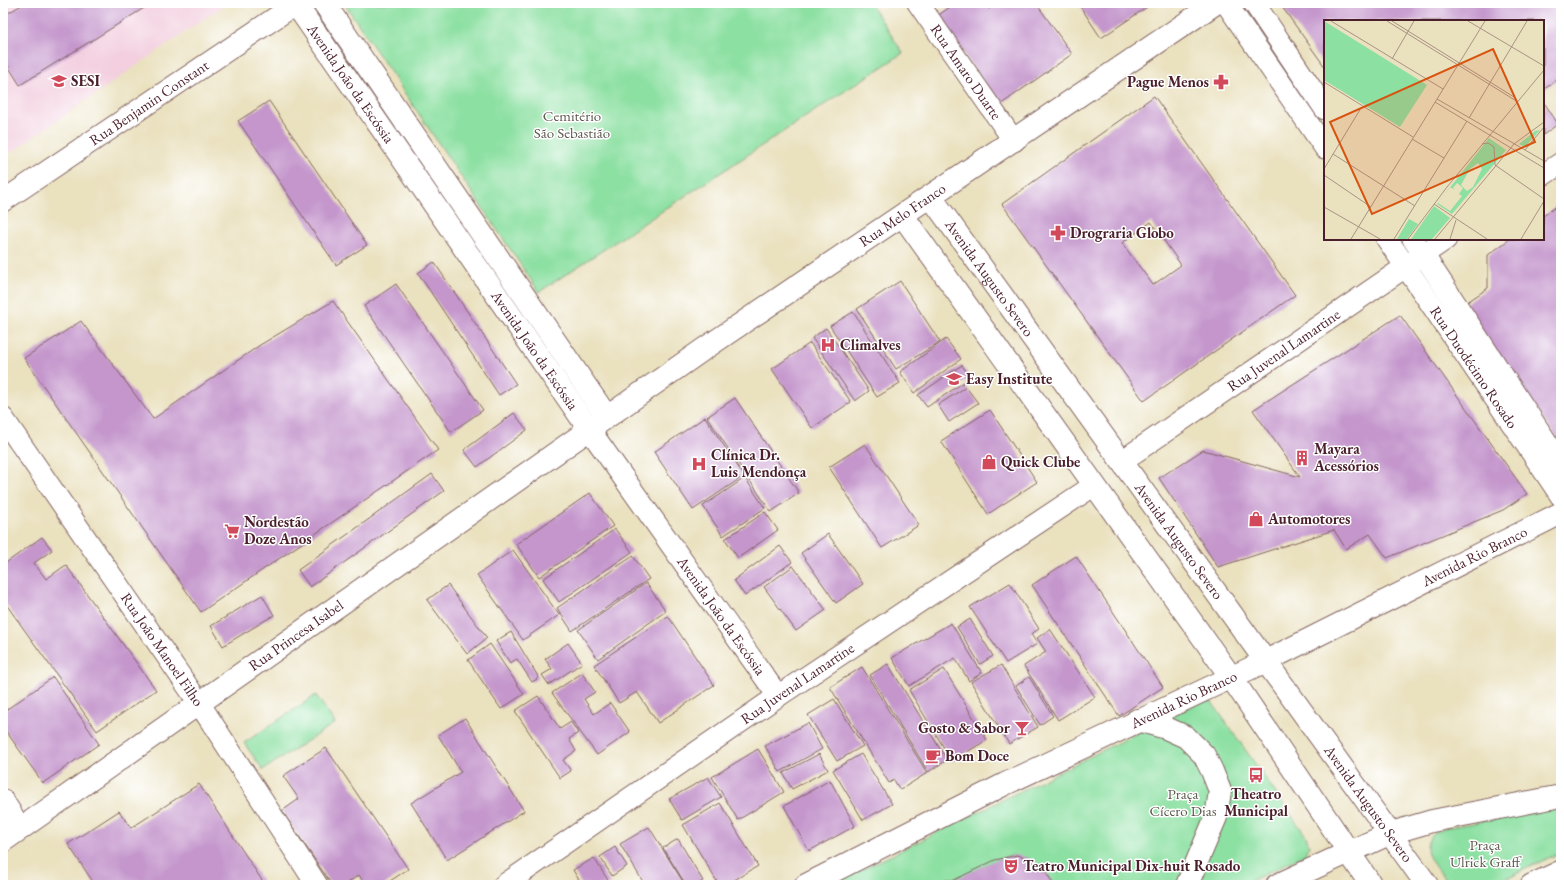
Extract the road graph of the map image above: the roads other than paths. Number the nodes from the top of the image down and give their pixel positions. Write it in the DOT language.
graph roads {
  1 [pos="324,3"];
  2 [pos="918,3"];
  3 [pos="1216,3"];
  4 [pos="1226,3"];
  5 [pos="1254,3"];
  6 [pos="295,4"];
  7 [pos="1324,108"];
  8 [pos="1014,141"];
  9 [pos="1324,147"];
  10 [pos="1561,163"];
  11 [pos="1544,174"];
  12 [pos="931,197"];
  13 [pos="3,201"];
  14 [pos="903,216"];
  15 [pos="1388,240"];
  16 [pos="1442,240"];
  17 [pos="1418,247"];
  18 [pos="1406,267"];
  19 [pos="607,417"];
  20 [pos="3,418"];
  21 [pos="589,429"];
  22 [pos="1122,461"];
  23 [pos="1561,464"];
  24 [pos="1093,486"];
  25 [pos="1561,496"];
  26 [pos="1561,513"];
  27 [pos="1266,661"];
  28 [pos="1230,677"];
  29 [pos="778,696"];
  30 [pos="199,703"];
  31 [pos="1137,720"];
  32 [pos="1561,796"];
  33 [pos="3,800"];
  34 [pos="21,829"];
  35 [pos="1390,834"];
  36 [pos="3,841"];
  37 [pos="1348,852"];
  38 [pos="1561,871"];
  39 [pos="317,885"];
  40 [pos="504,885"];
  41 [pos="806,885"];
  42 [pos="1187,885"];
  43 [pos="1277,885"];
  44 [pos="1371,885"];
  45 [pos="1427,885"];
  46 [pos="1531,885"];
  1 -- 19 [label="main road, Avenida João da Escóssia"];
  2 -- 8 [label="street, Rua Amaro Duarte"];
  3 -- 8 [label="main road, Rua Melo Franco"];
  4 -- 9 [label="street"];
  5 -- 7 [label="street"];
  6 -- 13 [label="street, Rua Benjamin Constant"];
  6 -- 21 [label="main road, Avenida João da Escóssia"];
  8 -- 12 [label="main road, Rua Melo Franco"];
  10 -- 11 [label="street"];
  12 -- 14 [label="main road, Rua Melo Franco"];
  12 -- 22 [label="main road, Avenida Augusto Severo"];
  14 -- 19 [label="main road, Rua Melo Franco"];
  14 -- 24 [label="main road"];
  15 -- 18 [label="street, Rua Duodécimo Rosado"];
  16 -- 17 [label="street, Rua Juvenal Lamartine"];
  17 -- 18 [label="street, Rua Juvenal Lamartine"];
  17 -- 23 [label="street, Rua Duodécimo Rosado"];
  18 -- 22 [label="street, Rua Juvenal Lamartine"];
  18 -- 25 [label="street, Rua Duodécimo Rosado"];
  19 -- 21 [label="main road, Rua Melo Franco"];
  20 -- 30 [label="street, Rua João Manoel Filho"];
  21 -- 29 [label="street, Avenida João da Escóssia"];
  21 -- 30 [label="main road, Rua Princesa Isabel"];
  22 -- 27 [label="main road, Avenida Augusto Severo"];
  24 -- 28 [label="main road"];
  24 -- 29 [label="street, Rua Juvenal Lamartine"];
  26 -- 27 [label="main road, Avenida Rio Branco"];
  27 -- 28 [label="main road, Avenida Rio Branco"];
  27 -- 35 [label="main road, Avenida Augusto Severo"];
  28 -- 31 [label="main road, Avenida Rio Branco"];
  28 -- 37 [label="main road"];
  29 -- 40 [label="street, Rua Juvenal Lamartine"];
  30 -- 34 [label="main road, Rua Princesa Isabel"];
  30 -- 39 [label="street, Rua João Manoel Filho"];
  31 -- 41 [label="main road, Avenida Rio Branco"];
  31 -- 42 [label="main road"];
  32 -- 35 [label="main road"];
  33 -- 34 [label="street"];
  34 -- 36 [label="main road, Rua Princesa Isabel"];
  35 -- 37 [label="main road"];
  35 -- 45 [label="main road, Avenida Augusto Severo"];
  37 -- 43 [label="main road"];
  37 -- 44 [label="main road"];
  38 -- 46 [label="street"];
}
